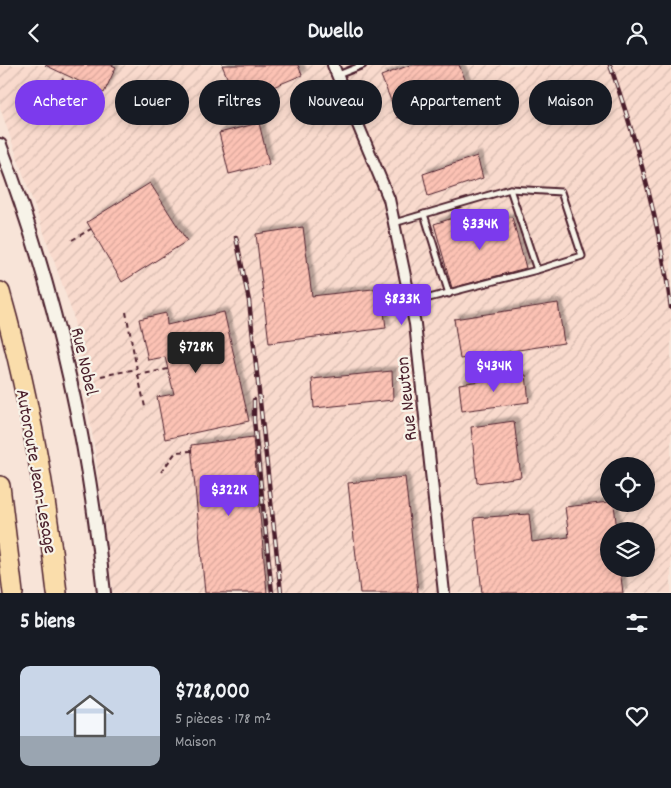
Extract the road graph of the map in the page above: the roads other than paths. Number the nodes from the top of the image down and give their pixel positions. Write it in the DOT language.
graph roads {
  1 [pos="333,65"];
  2 [pos="363,65"];
  3 [pos="337,75"];
  4 [pos="0,145"];
  5 [pos="510,189"];
  6 [pos="424,215"];
  7 [pos="394,223"];
  8 [pos="537,270"];
  9 [pos="0,291"];
  10 [pos="449,294"];
  11 [pos="410,303"];
  12 [pos="0,486"];
  13 [pos="13,593"];
  14 [pos="57,593"];
  15 [pos="104,593"];
  16 [pos="444,593"];
  1 -- 3 [label="street, Rue Newton"];
  2 -- 3 [label="lane"];
  3 -- 7 [label="street, Rue Newton"];
  4 -- 15 [label="street, Rue Nobel"];
  5 -- 6 [label="lane"];
  5 -- 8 [label="lane"];
  5 -- 8 [label="lane"];
  6 -- 7 [label="lane"];
  6 -- 10 [label="lane"];
  7 -- 11 [label="street, Rue Newton"];
  8 -- 10 [label="lane"];
  9 -- 14 [label="highway, Autoroute Jean-Lesage"];
  10 -- 11 [label="lane"];
  11 -- 16 [label="street, Rue Newton"];
  12 -- 13 [label="highway"];
}
